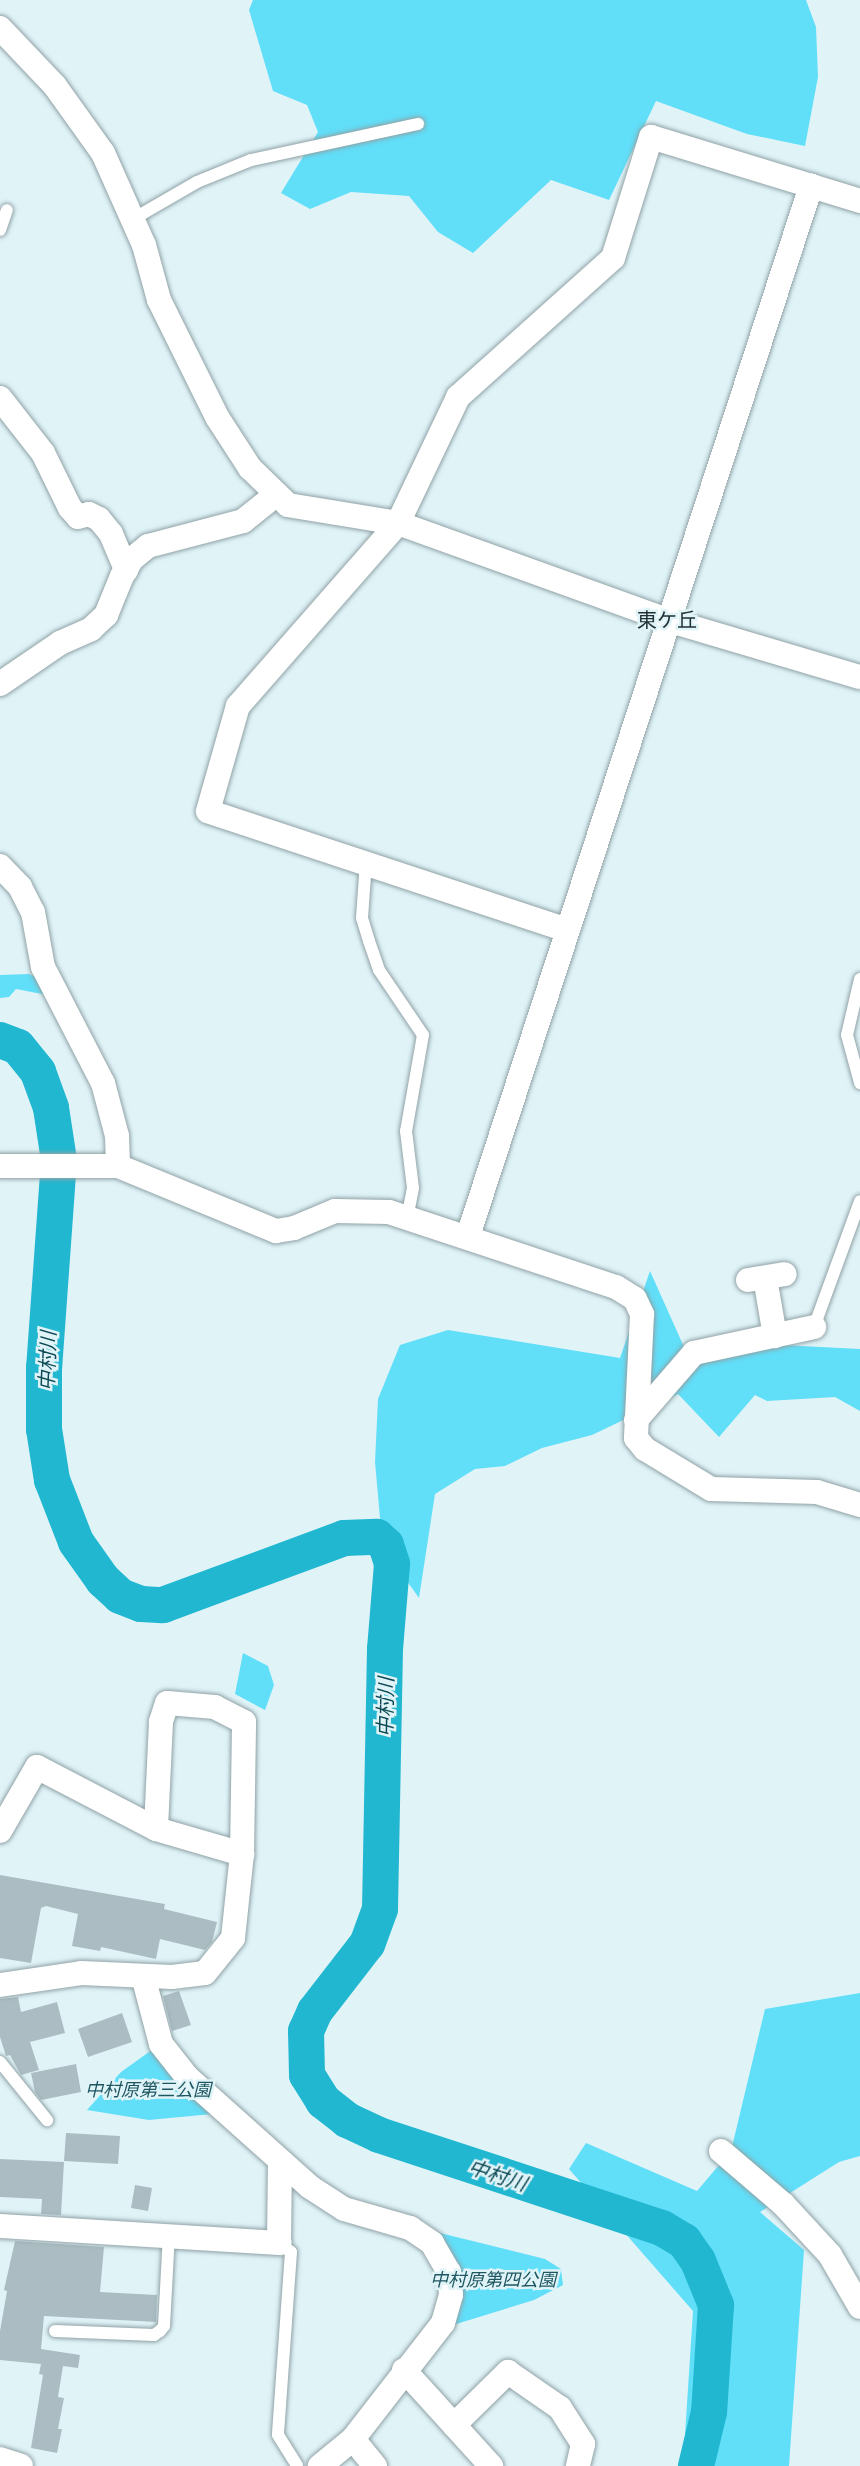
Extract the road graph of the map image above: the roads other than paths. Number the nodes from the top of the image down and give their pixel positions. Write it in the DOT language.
graph roads {
  1 [pos="0,28"];
  2 [pos="418,124"];
  3 [pos="811,186"];
  4 [pos="860,201"];
  5 [pos="7,210"];
  6 [pos="133,219"];
  7 [pos="0,230"];
  8 [pos="0,398"];
  9 [pos="277,494"];
  10 [pos="398,523"];
  11 [pos="126,570"];
  12 [pos="667,620"];
  13 [pos="860,677"];
  14 [pos="0,684"];
  15 [pos="366,862"];
  16 [pos="0,866"];
  17 [pos="567,930"];
  18 [pos="860,979"];
  19 [pos="860,1083"];
  20 [pos="111,1165"];
  21 [pos="0,1166"];
  22 [pos="860,1201"];
  23 [pos="407,1218"];
  24 [pos="468,1236"];
  25 [pos="766,1277"];
  26 [pos="814,1327"];
  27 [pos="775,1336"];
  28 [pos="636,1420"];
  29 [pos="860,1505"];
  30 [pos="156,1829"];
  31 [pos="0,1832"];
  32 [pos="242,1854"];
  33 [pos="143,1976"];
  34 [pos="0,1985"];
  35 [pos="0,2062"];
  36 [pos="47,2120"];
  37 [pos="721,2151"];
  38 [pos="280,2161"];
  39 [pos="0,2226"];
  40 [pos="169,2235"];
  41 [pos="279,2243"];
  42 [pos="860,2307"];
  43 [pos="55,2331"];
  44 [pos="404,2370"];
  45 [pos="454,2425"];
  46 [pos="352,2439"];
  47 [pos="0,2459"];
  48 [pos="21,2466"];
  49 [pos="297,2466"];
  50 [pos="320,2466"];
  51 [pos="375,2466"];
  52 [pos="491,2466"];
  53 [pos="578,2466"];
  1 -- 6 [label="street"];
  2 -- 6 [label="lane"];
  3 -- 4 [label="street"];
  3 -- 10 [label="street"];
  3 -- 12 [label="street"];
  5 -- 7 [label="lane"];
  6 -- 9 [label="street"];
  8 -- 11 [label="street"];
  9 -- 10 [label="street"];
  9 -- 11 [label="street"];
  10 -- 12 [label="street"];
  10 -- 15 [label="street"];
  11 -- 14 [label="street"];
  12 -- 13 [label="street"];
  12 -- 17 [label="street"];
  15 -- 17 [label="street"];
  15 -- 23 [label="lane"];
  16 -- 20 [label="street"];
  17 -- 24 [label="street"];
  18 -- 19 [label="lane"];
  20 -- 21 [label="street"];
  20 -- 23 [label="street"];
  22 -- 26 [label="lane"];
  23 -- 24 [label="street"];
  24 -- 28 [label="street"];
  25 -- 27 [label="street"];
  26 -- 27 [label="street"];
  27 -- 28 [label="street"];
  28 -- 29 [label="street"];
  30 -- 31 [label="street"];
  30 -- 32 [label="street"];
  30 -- 32 [label="street"];
  32 -- 33 [label="street"];
  33 -- 34 [label="street"];
  33 -- 38 [label="street"];
  35 -- 36 [label="lane"];
  37 -- 42 [label="street"];
  38 -- 41 [label="street"];
  38 -- 44 [label="street"];
  39 -- 40 [label="street"];
  40 -- 41 [label="street"];
  40 -- 43 [label="lane"];
  41 -- 49 [label="lane"];
  44 -- 45 [label="street"];
  44 -- 46 [label="street"];
  45 -- 52 [label="street"];
  45 -- 53 [label="street"];
  46 -- 50 [label="street"];
  46 -- 51 [label="street"];
  47 -- 48 [label="street"];
}
